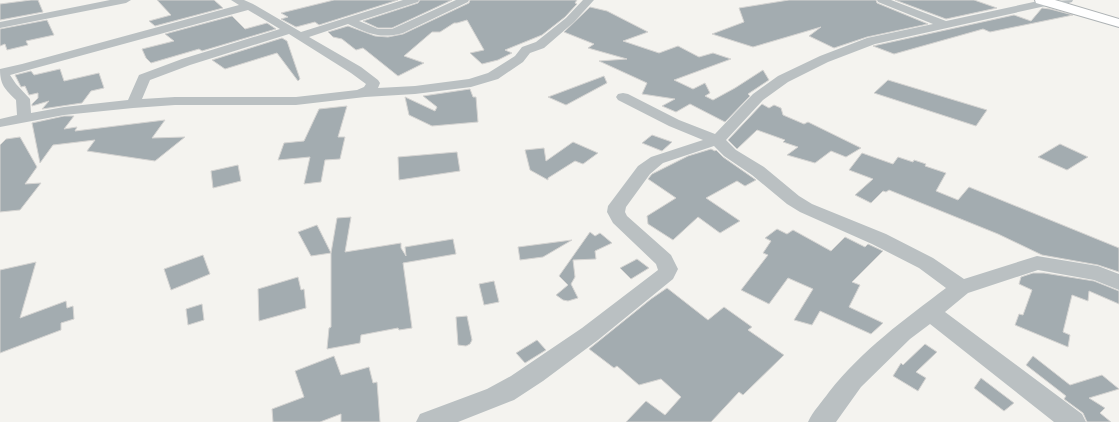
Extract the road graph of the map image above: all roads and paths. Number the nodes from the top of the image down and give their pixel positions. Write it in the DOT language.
graph roads {
  1 [pos="126,0"];
  2 [pos="236,0"];
  3 [pos="414,0"];
  4 [pos="464,0"];
  5 [pos="589,0"];
  6 [pos="882,0"];
  7 [pos="1068,0"];
  8 [pos="1048,2"];
  9 [pos="249,6"];
  10 [pos="350,21"];
  11 [pos="1119,23"];
  12 [pos="943,24"];
  13 [pos="0,25"];
  14 [pos="295,33"];
  15 [pos="0,73"];
  16 [pos="373,90"];
  17 [pos="623,97"];
  18 [pos="133,104"];
  19 [pos="24,118"];
  20 [pos="0,123"];
  21 [pos="718,140"];
  22 [pos="1119,282"];
  23 [pos="961,288"];
  24 [pos="929,311"];
  25 [pos="429,422"];
  26 [pos="821,422"];
  27 [pos="1073,422"];
  1 -- 13 [label="street"];
  2 -- 9 [label="street"];
  3 -- 10 [label="street"];
  4 -- 10 [label="street"];
  5 -- 16 [label="street"];
  6 -- 12 [label="street"];
  7 -- 8 [label="street"];
  8 -- 11 [label="highway"];
  8 -- 12 [label="street"];
  9 -- 14 [label="street"];
  9 -- 15 [label="street"];
  10 -- 14 [label="street"];
  12 -- 21 [label="street"];
  14 -- 16 [label="street"];
  14 -- 18 [label="street"];
  15 -- 19 [label="street"];
  16 -- 18 [label="street"];
  17 -- 21 [label="street"];
  18 -- 19 [label="street"];
  19 -- 20 [label="street"];
  21 -- 23 [label="street"];
  21 -- 25 [label="street"];
  22 -- 23 [label="street"];
  23 -- 24 [label="street"];
  24 -- 26 [label="street"];
  24 -- 27 [label="street"];
}
